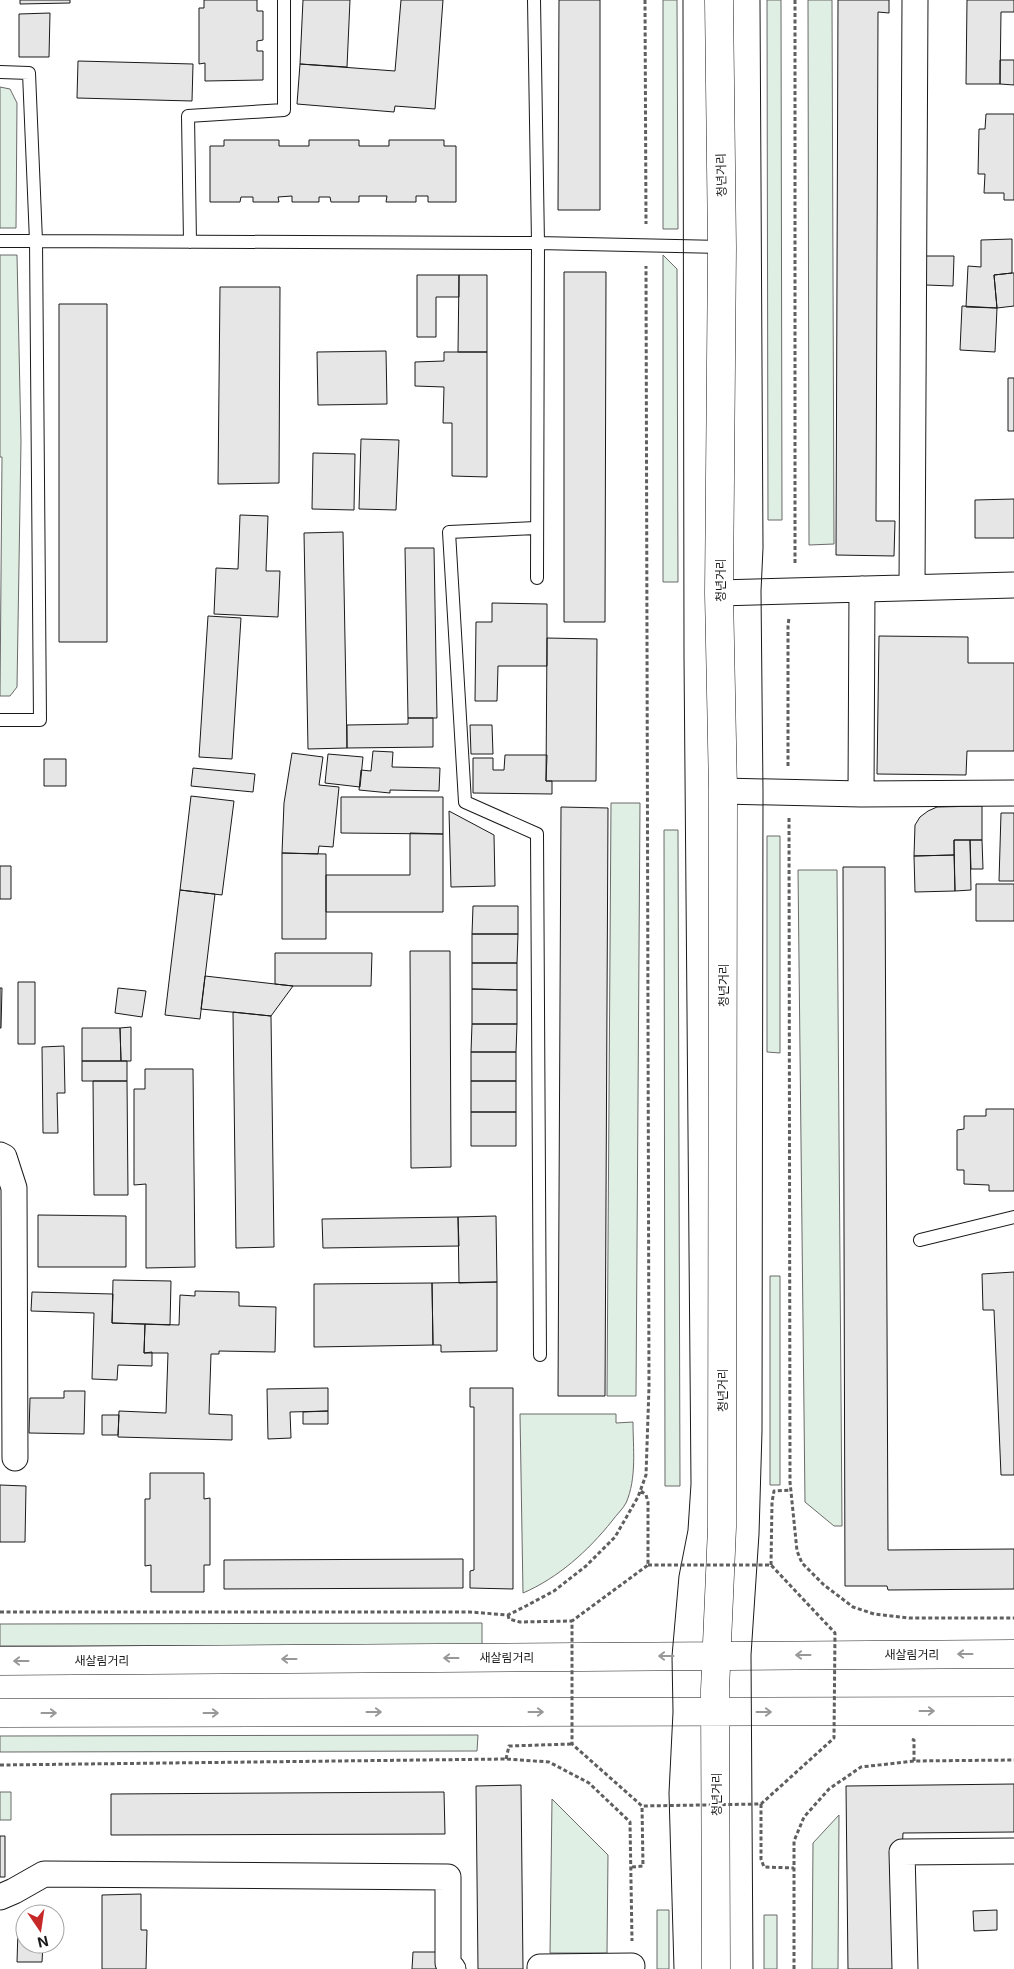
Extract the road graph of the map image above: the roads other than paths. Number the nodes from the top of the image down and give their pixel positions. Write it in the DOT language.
graph roads {
  1 [pos="284,0"];
  2 [pos="534,0"];
  3 [pos="719,0"];
  4 [pos="915,0"];
  5 [pos="0,72"];
  6 [pos="0,241"];
  7 [pos="36,241"];
  8 [pos="190,242"];
  9 [pos="538,242"];
  10 [pos="722,247"];
  11 [pos="536,528"];
  12 [pos="536,578"];
  13 [pos="1014,586"];
  14 [pos="912,587"];
  15 [pos="862,589"];
  16 [pos="719,593"];
  17 [pos="0,720"];
  18 [pos="723,791"];
  19 [pos="1014,793"];
  20 [pos="861,794"];
  21 [pos="0,1155"];
  22 [pos="1014,1217"];
  23 [pos="920,1240"];
  24 [pos="540,1355"];
  25 [pos="15,1458"];
  26 [pos="1014,1654"];
  27 [pos="715,1656"];
  28 [pos="0,1661"];
  29 [pos="1014,1711"];
  30 [pos="716,1712"];
  31 [pos="0,1713"];
  32 [pos="1014,1851"];
  33 [pos="0,1897"];
  34 [pos="632,1966"];
  35 [pos="454,1969"];
  36 [pos="540,1969"];
  37 [pos="716,1969"];
  38 [pos="905,1969"];
  1 -- 8 [label="lane"];
  2 -- 9 [label="lane"];
  3 -- 10 [label="main road, 청년거리"];
  4 -- 14 [label="street"];
  5 -- 7 [label="lane"];
  6 -- 7 [label="lane"];
  7 -- 8 [label="lane"];
  7 -- 17 [label="lane"];
  8 -- 9 [label="lane"];
  9 -- 10 [label="lane"];
  9 -- 11 [label="lane"];
  10 -- 16 [label="main road, 청년거리"];
  11 -- 12 [label="lane"];
  11 -- 24 [label="lane"];
  13 -- 14 [label="street"];
  14 -- 15 [label="street"];
  15 -- 16 [label="street"];
  15 -- 20 [label="street"];
  16 -- 18 [label="main road, 청년거리"];
  18 -- 20 [label="street"];
  18 -- 27 [label="main road, 청년거리"];
  19 -- 20 [label="street"];
  21 -- 25 [label="street"];
  22 -- 23 [label="lane"];
  26 -- 27 [label="main road, 새살림거리, one-way"];
  27 -- 28 [label="main road, 새살림거리, one-way"];
  27 -- 30 [label="main road, 청년거리"];
  30 -- 29 [label="main road, one-way"];
  31 -- 30 [label="main road, one-way"];
  30 -- 37 [label="main road, 청년거리"];
  32 -- 38 [label="street"];
  33 -- 35 [label="street"];
  34 -- 36 [label="street"];
}
